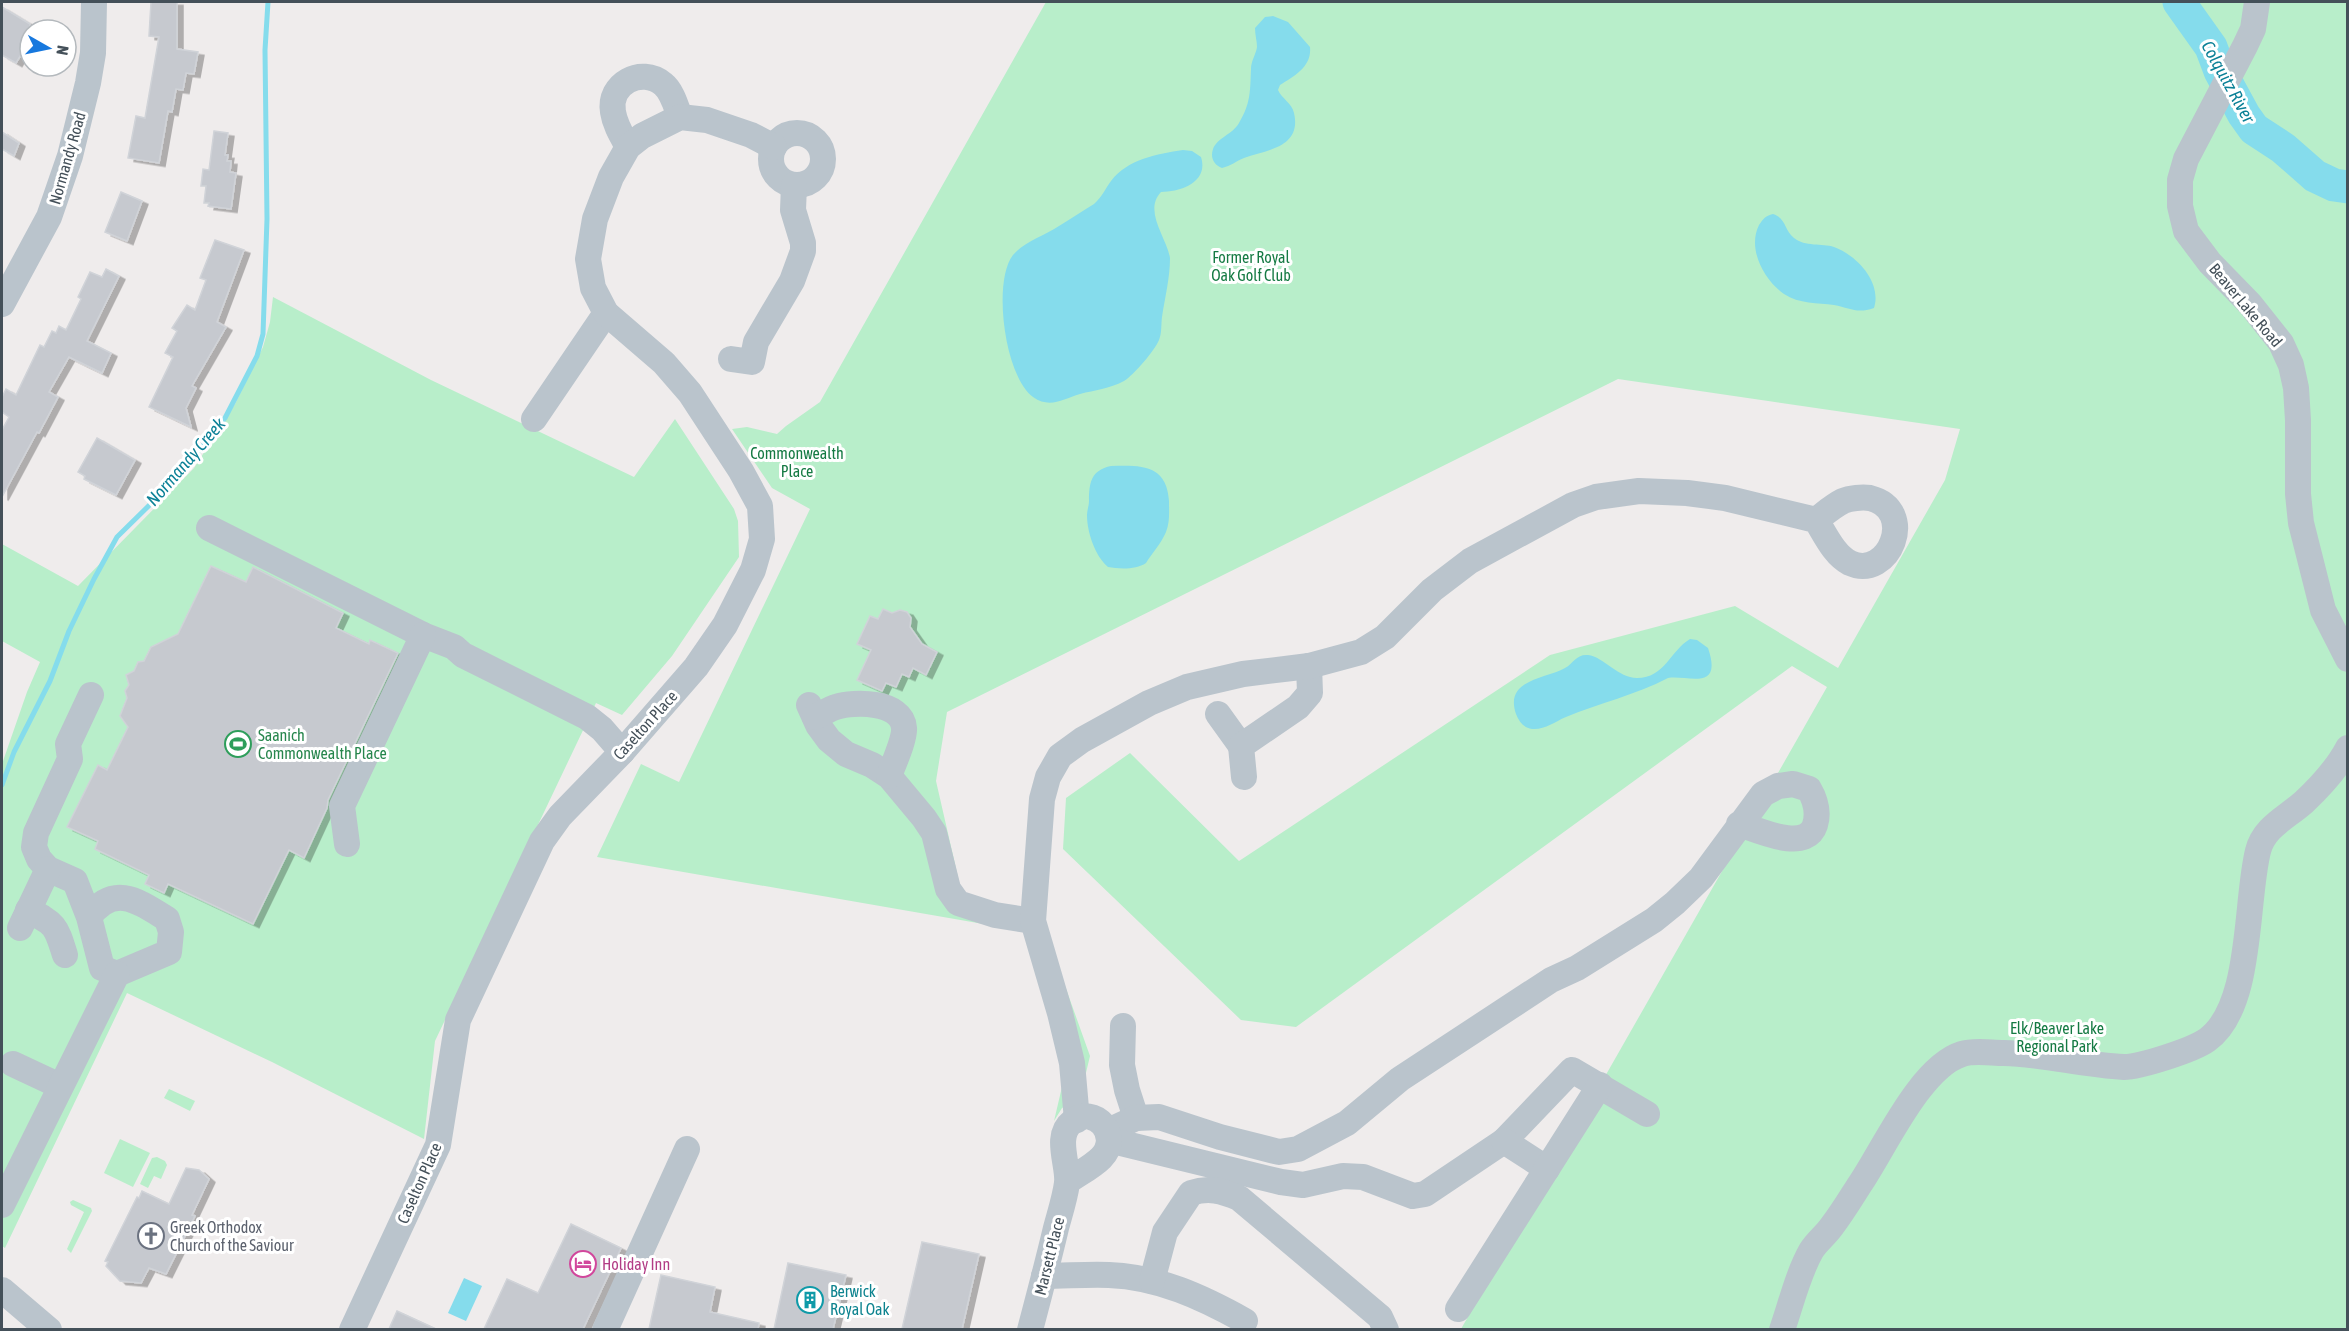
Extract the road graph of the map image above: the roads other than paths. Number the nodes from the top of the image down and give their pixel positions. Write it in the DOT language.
graph roads {
  1 [pos="94,2"];
  2 [pos="2257,2"];
  3 [pos="680,117"];
  4 [pos="628,147"];
  5 [pos="774,147"];
  6 [pos="794,185"];
  7 [pos="2,304"];
  8 [pos="606,313"];
  9 [pos="731,359"];
  10 [pos="534,419"];
  11 [pos="1816,520"];
  12 [pos="209,528"];
  13 [pos="423,634"];
  14 [pos="2348,659"];
  15 [pos="1309,666"];
  16 [pos="92,695"];
  17 [pos="1218,714"];
  18 [pos="1241,746"];
  19 [pos="2348,748"];
  20 [pos="622,752"];
  21 [pos="889,776"];
  22 [pos="1244,777"];
  23 [pos="1739,824"];
  24 [pos="347,844"];
  25 [pos="48,869"];
  26 [pos="89,917"];
  27 [pos="1033,921"];
  28 [pos="65,955"];
  29 [pos="110,971"];
  30 [pos="1123,1026"];
  31 [pos="13,1064"];
  32 [pos="53,1083"];
  33 [pos="1600,1085"];
  34 [pos="1647,1114"];
  35 [pos="1136,1118"];
  36 [pos="1077,1120"];
  37 [pos="1109,1136"];
  38 [pos="1504,1141"];
  39 [pos="687,1149"];
  40 [pos="1547,1169"];
  41 [pos="2,1172"];
  42 [pos="1067,1182"];
  43 [pos="2,1205"];
  44 [pos="1044,1276"];
  45 [pos="1152,1281"];
  46 [pos="2,1290"];
  47 [pos="1458,1309"];
  48 [pos="1245,1321"];
  49 [pos="49,1329"];
  50 [pos="352,1329"];
  51 [pos="605,1329"];
  52 [pos="1030,1329"];
  53 [pos="1386,1329"];
  54 [pos="1782,1329"];
  1 -- 7 [label="street, Normandy Road"];
  2 -- 14 [label="street, Beaver Lake Road"];
  3 -- 4 [label="street, Caselton Place"];
  3 -- 4 [label="street"];
  3 -- 5 [label="street"];
  4 -- 8 [label="street, Caselton Place"];
  5 -- 6 [label="street"];
  5 -- 6 [label="street"];
  6 -- 9 [label="street"];
  8 -- 10 [label="street"];
  8 -- 20 [label="street, Caselton Place"];
  11 -- 15 [label="street"];
  12 -- 13 [label="street"];
  13 -- 20 [label="street"];
  13 -- 24 [label="street"];
  15 -- 18 [label="street"];
  15 -- 27 [label="street"];
  16 -- 25 [label="street"];
  17 -- 18 [label="street"];
  18 -- 22 [label="street"];
  19 -- 54 [label="street"];
  20 -- 50 [label="street, Caselton Place"];
  21 -- 21 [label="street"];
  21 -- 27 [label="street"];
  23 -- 35 [label="street"];
  25 -- 26 [label="street"];
  25 -- 28 [label="street"];
  26 -- 29 [label="street"];
  26 -- 29 [label="street"];
  27 -- 36 [label="street"];
  29 -- 32 [label="street"];
  30 -- 35 [label="street"];
  31 -- 32 [label="street"];
  32 -- 41 [label="street"];
  32 -- 43 [label="street"];
  33 -- 34 [label="street"];
  33 -- 38 [label="street"];
  33 -- 40 [label="street"];
  35 -- 37 [label="street"];
  36 -- 37 [label="street"];
  36 -- 42 [label="street, Marsett Place"];
  37 -- 38 [label="street"];
  37 -- 42 [label="street"];
  38 -- 40 [label="street"];
  39 -- 51 [label="street"];
  40 -- 47 [label="street"];
  42 -- 44 [label="street, Marsett Place"];
  44 -- 45 [label="street"];
  44 -- 52 [label="street, Marsett Place"];
  45 -- 48 [label="street"];
  45 -- 53 [label="street"];
  46 -- 49 [label="street"];
}
